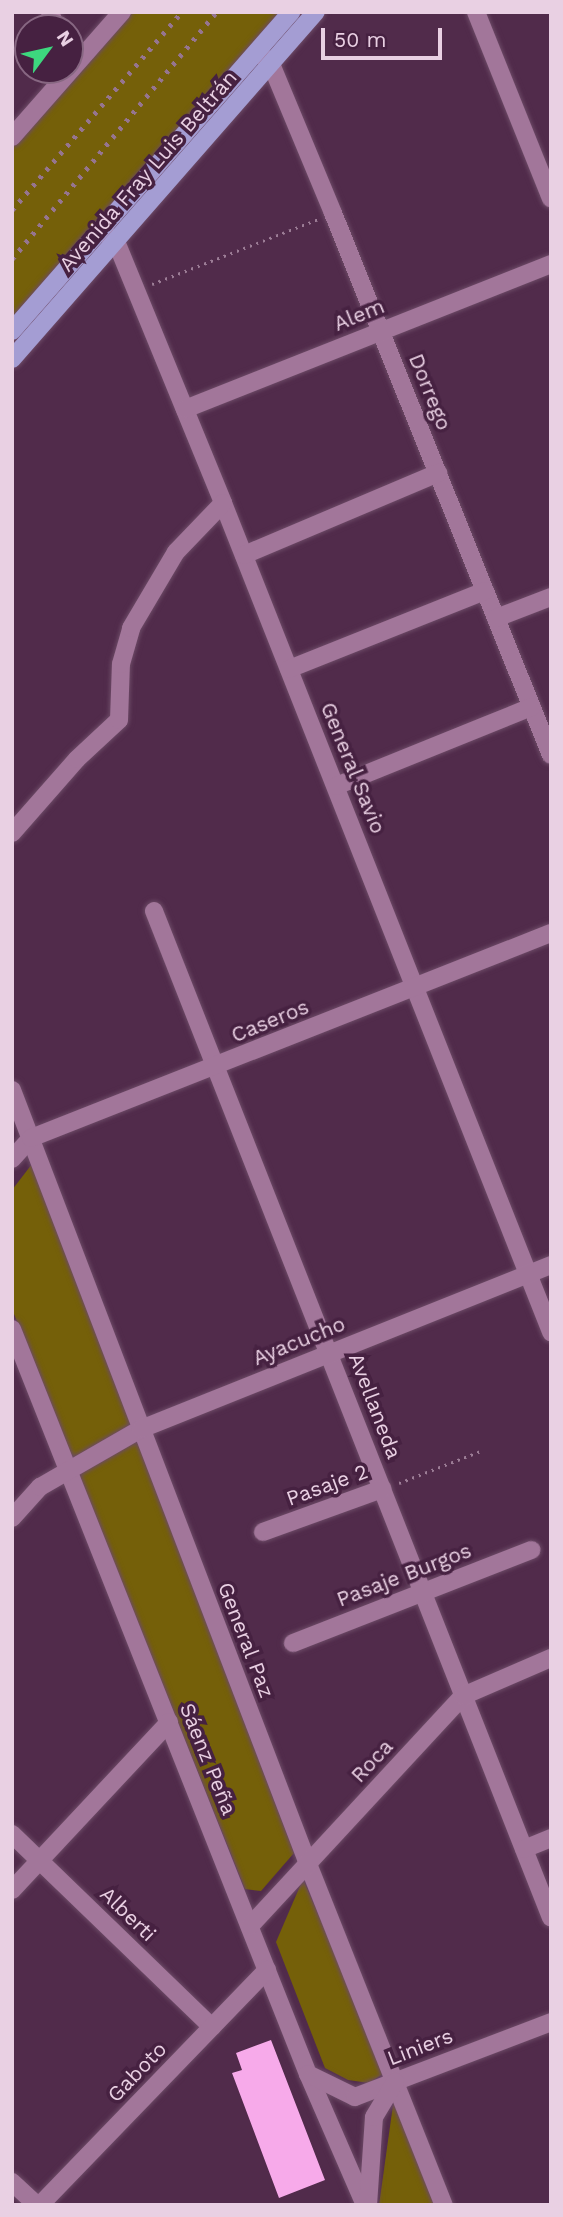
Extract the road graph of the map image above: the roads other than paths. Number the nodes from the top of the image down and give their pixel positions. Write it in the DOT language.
graph roads {
  1 [pos="121,12"];
  2 [pos="291,12"];
  3 [pos="316,12"];
  4 [pos="477,12"];
  5 [pos="84,53"];
  6 [pos="264,58"];
  7 [pos="57,84"];
  8 [pos="12,137"];
  9 [pos="551,199"];
  10 [pos="101,229"];
  11 [pos="117,243"];
  12 [pos="551,264"];
  13 [pos="12,331"];
  14 [pos="382,331"];
  15 [pos="12,359"];
  16 [pos="185,409"];
  17 [pos="438,473"];
  18 [pos="223,503"];
  19 [pos="244,555"];
  20 [pos="485,591"];
  21 [pos="551,597"];
  22 [pos="496,618"];
  23 [pos="289,669"];
  24 [pos="532,707"];
  25 [pos="551,755"];
  26 [pos="336,786"];
  27 [pos="12,833"];
  28 [pos="154,911"];
  29 [pos="551,933"];
  30 [pos="415,988"];
  31 [pos="217,1066"];
  32 [pos="12,1090"];
  33 [pos="31,1138"];
  34 [pos="12,1159"];
  35 [pos="551,1265"];
  36 [pos="528,1274"];
  37 [pos="12,1329"];
  38 [pos="551,1332"];
  39 [pos="330,1353"];
  40 [pos="141,1429"];
  41 [pos="70,1471"];
  42 [pos="383,1489"];
  43 [pos="12,1518"];
  44 [pos="263,1532"];
  45 [pos="531,1550"];
  46 [pos="423,1592"];
  47 [pos="293,1643"];
  48 [pos="551,1658"];
  49 [pos="463,1696"];
  50 [pos="169,1722"];
  51 [pos="12,1834"];
  52 [pos="551,1838"];
  53 [pos="524,1849"];
  54 [pos="39,1859"];
  55 [pos="308,1864"];
  56 [pos="12,1890"];
  57 [pos="551,1918"];
  58 [pos="250,1926"];
  59 [pos="267,1970"];
  60 [pos="551,2022"];
  61 [pos="212,2027"];
  62 [pos="308,2074"];
  63 [pos="395,2082"];
  64 [pos="12,2182"];
  65 [pos="38,2205"];
  66 [pos="366,2205"];
  67 [pos="444,2205"];
  1 -- 5 [label="street"];
  2 -- 6 [label="main road, Avenida Fray Luis Beltrán"];
  3 -- 6 [label="main road, Avenida Fray Luis Beltrán"];
  4 -- 9 [label="street"];
  6 -- 10 [label="main road, Avenida Fray Luis Beltrán"];
  6 -- 11 [label="main road, Avenida Fray Luis Beltrán"];
  6 -- 14 [label="street, Dorrego"];
  7 -- 8 [label="street"];
  10 -- 11 [label="street, General Savio"];
  10 -- 13 [label="main road, Avenida Fray Luis Beltrán"];
  11 -- 15 [label="main road, Avenida Fray Luis Beltrán"];
  11 -- 16 [label="street, General Savio"];
  12 -- 14 [label="street, Alem"];
  14 -- 16 [label="street, Alem"];
  14 -- 17 [label="street, Dorrego"];
  16 -- 18 [label="street, General Savio"];
  17 -- 19 [label="street"];
  17 -- 20 [label="street, Dorrego"];
  18 -- 19 [label="street, General Savio"];
  18 -- 27 [label="street"];
  19 -- 23 [label="street, General Savio"];
  20 -- 22 [label="street, Dorrego"];
  20 -- 23 [label="street"];
  21 -- 22 [label="street"];
  22 -- 24 [label="street, Dorrego"];
  23 -- 26 [label="street, General Savio"];
  24 -- 25 [label="street, Dorrego"];
  24 -- 26 [label="street"];
  26 -- 30 [label="street, General Savio"];
  28 -- 31 [label="street, Avellaneda"];
  29 -- 30 [label="street, Caseros"];
  30 -- 31 [label="street, Caseros"];
  30 -- 36 [label="street, General Savio"];
  31 -- 33 [label="street, Caseros"];
  31 -- 39 [label="street, Avellaneda"];
  32 -- 33 [label="street, General Paz"];
  33 -- 34 [label="street, Caseros"];
  33 -- 40 [label="street, General Paz"];
  35 -- 36 [label="street, Ayacucho"];
  36 -- 38 [label="street, General Savio"];
  36 -- 39 [label="street, Ayacucho"];
  37 -- 41 [label="street, Sáenz Peña"];
  39 -- 40 [label="street, Ayacucho"];
  39 -- 42 [label="street, Avellaneda"];
  40 -- 41 [label="street, Ayacucho"];
  40 -- 55 [label="street, General Paz"];
  41 -- 43 [label="street, Ayacucho"];
  41 -- 50 [label="street, Sáenz Peña"];
  42 -- 44 [label="street, Pasaje 2"];
  42 -- 46 [label="street, Avellaneda"];
  45 -- 46 [label="street, Pasaje Burgos"];
  46 -- 47 [label="street, Pasaje Burgos"];
  46 -- 49 [label="street, Avellaneda"];
  48 -- 49 [label="street, Roca"];
  49 -- 53 [label="street, Avellaneda"];
  49 -- 55 [label="street, Roca"];
  50 -- 54 [label="street"];
  50 -- 58 [label="street, Sáenz Peña"];
  51 -- 54 [label="street, Alberti"];
  52 -- 53 [label="street"];
  53 -- 57 [label="street, Avellaneda"];
  54 -- 56 [label="street"];
  54 -- 61 [label="street, Alberti"];
  55 -- 58 [label="street, Roca"];
  55 -- 63 [label="street, General Paz"];
  58 -- 59 [label="street, Sáenz Peña"];
  59 -- 61 [label="street, Gaboto"];
  59 -- 62 [label="street, Sáenz Peña"];
  60 -- 63 [label="street, Liniers"];
  61 -- 65 [label="street, Gaboto"];
  62 -- 63 [label="street, Liniers"];
  62 -- 66 [label="street, Sáenz Peña"];
  63 -- 66 [label="street"];
  63 -- 67 [label="street, General Paz"];
  64 -- 65 [label="street"];
}
